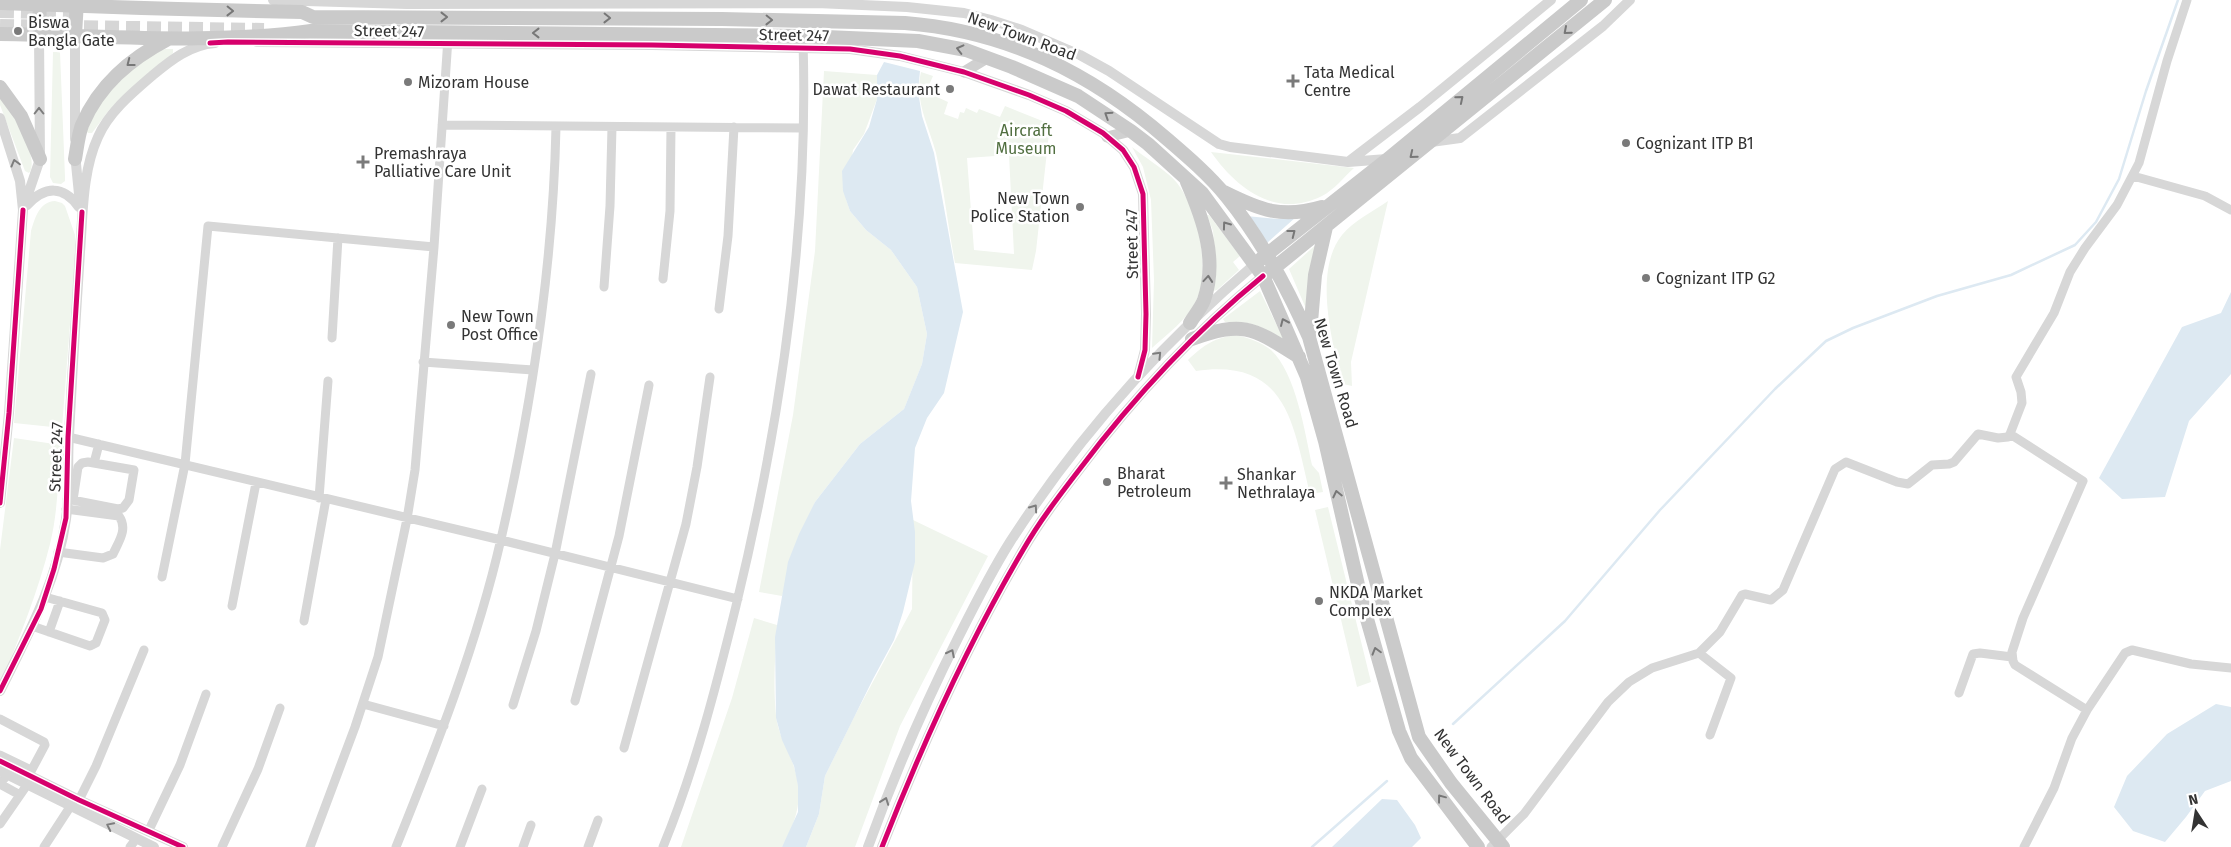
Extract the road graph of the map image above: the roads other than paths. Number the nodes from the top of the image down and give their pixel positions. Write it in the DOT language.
graph roads {
  1 [pos="165,0"];
  2 [pos="273,0"];
  3 [pos="1551,0"];
  4 [pos="1581,0"];
  5 [pos="1605,0"];
  6 [pos="1630,0"];
  7 [pos="2187,0"];
  8 [pos="723,1"];
  9 [pos="40,2"];
  10 [pos="77,2"];
  11 [pos="0,3"];
  12 [pos="201,6"];
  13 [pos="722,19"];
  14 [pos="280,24"];
  15 [pos="312,24"];
  16 [pos="0,34"];
  17 [pos="39,34"];
  18 [pos="75,35"];
  19 [pos="171,37"];
  20 [pos="448,39"];
  21 [pos="803,42"];
  22 [pos="987,58"];
  23 [pos="964,72"];
  24 [pos="0,87"];
  25 [pos="0,118"];
  26 [pos="442,125"];
  27 [pos="556,127"];
  28 [pos="612,127"];
  29 [pos="671,127"];
  30 [pos="734,127"];
  31 [pos="803,128"];
  32 [pos="1131,131"];
  33 [pos="1107,137"];
  34 [pos="1430,142"];
  35 [pos="40,159"];
  36 [pos="74,159"];
  37 [pos="1387,159"];
  38 [pos="1348,162"];
  39 [pos="1184,176"];
  40 [pos="2133,176"];
  41 [pos="1221,190"];
  42 [pos="1330,204"];
  43 [pos="23,210"];
  44 [pos="2231,210"];
  45 [pos="82,212"];
  46 [pos="1326,227"];
  47 [pos="338,238"];
  48 [pos="434,248"];
  49 [pos="1271,261"];
  50 [pos="1255,264"];
  51 [pos="1263,276"];
  52 [pos="663,279"];
  53 [pos="604,287"];
  54 [pos="719,310"];
  55 [pos="1190,323"];
  56 [pos="1309,337"];
  57 [pos="332,338"];
  58 [pos="1192,339"];
  59 [pos="1300,357"];
  60 [pos="423,362"];
  61 [pos="533,370"];
  62 [pos="591,374"];
  63 [pos="710,377"];
  64 [pos="1138,377"];
  65 [pos="328,381"];
  66 [pos="649,385"];
  67 [pos="4,429"];
  68 [pos="2010,434"];
  69 [pos="68,437"];
  70 [pos="99,444"];
  71 [pos="128,451"];
  72 [pos="94,463"];
  73 [pos="185,464"];
  74 [pos="124,468"];
  75 [pos="256,483"];
  76 [pos="1,487"];
  77 [pos="322,498"];
  78 [pos="0,503"];
  79 [pos="69,503"];
  80 [pos="408,519"];
  81 [pos="501,540"];
  82 [pos="1010,542"];
  83 [pos="1023,549"];
  84 [pos="58,552"];
  85 [pos="555,554"];
  86 [pos="611,568"];
  87 [pos="162,577"];
  88 [pos="670,583"];
  89 [pos="45,597"];
  90 [pos="738,599"];
  91 [pos="60,601"];
  92 [pos="232,606"];
  93 [pos="304,621"];
  94 [pos="32,626"];
  95 [pos="49,632"];
  96 [pos="144,650"];
  97 [pos="1699,653"];
  98 [pos="2012,657"];
  99 [pos="2231,668"];
  100 [pos="0,691"];
  101 [pos="1959,692"];
  102 [pos="206,694"];
  103 [pos="575,701"];
  104 [pos="363,704"];
  105 [pos="513,705"];
  106 [pos="280,708"];
  107 [pos="2087,710"];
  108 [pos="0,719"];
  109 [pos="444,726"];
  110 [pos="1710,735"];
  111 [pos="624,748"];
  112 [pos="0,755"];
  113 [pos="0,761"];
  114 [pos="3,773"];
  115 [pos="29,777"];
  116 [pos="482,789"];
  117 [pos="20,795"];
  118 [pos="79,800"];
  119 [pos="70,807"];
  120 [pos="598,820"];
  121 [pos="0,824"];
  122 [pos="531,825"];
  123 [pos="149,830"];
  124 [pos="1474,842"];
  125 [pos="133,843"];
  126 [pos="1497,845"];
  127 [pos="44,847"];
  128 [pos="154,847"];
  129 [pos="183,847"];
  130 [pos="222,847"];
  131 [pos="310,847"];
  132 [pos="396,847"];
  133 [pos="460,847"];
  134 [pos="523,847"];
  135 [pos="588,847"];
  136 [pos="663,847"];
  137 [pos="868,847"];
  138 [pos="882,847"];
  139 [pos="2024,847"];
  1 -- 12 [label="main road"];
  2 -- 8 [label="street"];
  3 -- 38 [label="street"];
  37 -- 4 [label="main road, one-way"];
  5 -- 34 [label="main road, one-way"];
  6 -- 34 [label="street"];
  7 -- 40 [label="street"];
  8 -- 13 [label="street"];
  8 -- 38 [label="street"];
  9 -- 10 [label="main road, New Town Road"];
  9 -- 11 [label="main road, New Town Road"];
  9 -- 17 [label="main road"];
  10 -- 12 [label="main road, New Town Road"];
  10 -- 18 [label="main road"];
  12 -- 15 [label="main road, New Town Road, one-way"];
  15 -- 13 [label="main road, New Town Road, one-way"];
  13 -- 41 [label="main road, New Town Road, one-way"];
  14 -- 15 [label="main road"];
  15 -- 19 [label="main road"];
  15 -- 20 [label="main road"];
  16 -- 17 [label="main road"];
  17 -- 18 [label="main road"];
  35 -- 17 [label="street, one-way"];
  18 -- 19 [label="main road"];
  18 -- 36 [label="street"];
  19 -- 36 [label="main road, one-way"];
  20 -- 21 [label="main road"];
  20 -- 26 [label="street"];
  20 -- 45 [label="street, Street 247"];
  22 -- 21 [label="main road, one-way"];
  21 -- 23 [label="street, Street 247"];
  21 -- 31 [label="street"];
  22 -- 23 [label="main road"];
  32 -- 22 [label="main road, one-way"];
  23 -- 33 [label="street, Street 247"];
  24 -- 35 [label="main road"];
  43 -- 25 [label="street, one-way"];
  26 -- 27 [label="street"];
  26 -- 48 [label="street"];
  27 -- 28 [label="street"];
  27 -- 61 [label="street"];
  28 -- 29 [label="street"];
  28 -- 53 [label="street"];
  29 -- 30 [label="street"];
  29 -- 52 [label="street"];
  30 -- 31 [label="street"];
  30 -- 54 [label="street"];
  31 -- 90 [label="street"];
  32 -- 33 [label="main road"];
  32 -- 39 [label="main road"];
  33 -- 64 [label="street, Street 247"];
  34 -- 46 [label="main road, one-way"];
  35 -- 43 [label="street"];
  36 -- 45 [label="street"];
  37 -- 38 [label="street"];
  37 -- 42 [label="main road"];
  50 -- 39 [label="main road, one-way"];
  55 -- 39 [label="main road, one-way"];
  40 -- 44 [label="street"];
  40 -- 68 [label="street"];
  41 -- 42 [label="main road"];
  41 -- 49 [label="main road, New Town Road"];
  49 -- 42 [label="main road, one-way"];
  43 -- 45 [label="street"];
  43 -- 67 [label="street"];
  45 -- 69 [label="street, Street 247"];
  46 -- 49 [label="main road"];
  46 -- 56 [label="main road"];
  47 -- 48 [label="street"];
  47 -- 57 [label="street"];
  47 -- 73 [label="street"];
  48 -- 60 [label="street"];
  49 -- 50 [label="main road"];
  49 -- 51 [label="main road"];
  49 -- 56 [label="main road, New Town Road"];
  50 -- 51 [label="main road"];
  50 -- 55 [label="street"];
  51 -- 58 [label="street"];
  59 -- 51 [label="main road, one-way"];
  64 -- 55 [label="street, one-way"];
  56 -- 126 [label="main road, New Town Road"];
  58 -- 59 [label="main road"];
  58 -- 83 [label="street"];
  124 -- 59 [label="main road, one-way"];
  60 -- 61 [label="street"];
  60 -- 80 [label="street"];
  61 -- 81 [label="street"];
  62 -- 85 [label="street"];
  63 -- 88 [label="street"];
  82 -- 64 [label="street, one-way"];
  65 -- 77 [label="street"];
  66 -- 86 [label="street"];
  67 -- 76 [label="street"];
  68 -- 97 [label="street"];
  68 -- 98 [label="street"];
  69 -- 70 [label="street"];
  69 -- 79 [label="street, Street 247"];
  70 -- 71 [label="street"];
  70 -- 72 [label="street"];
  71 -- 73 [label="street"];
  71 -- 74 [label="street"];
  72 -- 74 [label="street"];
  72 -- 79 [label="street"];
  73 -- 75 [label="street"];
  73 -- 87 [label="street"];
  74 -- 79 [label="street"];
  75 -- 77 [label="street"];
  75 -- 92 [label="street"];
  76 -- 78 [label="street"];
  77 -- 80 [label="street"];
  77 -- 93 [label="street"];
  79 -- 84 [label="street, Street 247"];
  79 -- 84 [label="street"];
  80 -- 81 [label="street"];
  80 -- 104 [label="street"];
  81 -- 85 [label="street"];
  81 -- 109 [label="street"];
  82 -- 83 [label="street"];
  137 -- 82 [label="street, one-way"];
  83 -- 138 [label="street"];
  84 -- 89 [label="street, Street 247"];
  85 -- 86 [label="street"];
  85 -- 105 [label="street"];
  86 -- 88 [label="street"];
  86 -- 103 [label="street"];
  88 -- 90 [label="street"];
  88 -- 111 [label="street"];
  89 -- 91 [label="street"];
  89 -- 94 [label="street, Street 247"];
  90 -- 136 [label="street"];
  91 -- 95 [label="street"];
  91 -- 95 [label="street"];
  94 -- 95 [label="street"];
  94 -- 100 [label="street, Street 247"];
  96 -- 118 [label="street"];
  97 -- 110 [label="street"];
  97 -- 126 [label="street"];
  98 -- 101 [label="street"];
  98 -- 107 [label="street"];
  99 -- 107 [label="street"];
  102 -- 123 [label="street"];
  104 -- 109 [label="street"];
  104 -- 131 [label="street"];
  106 -- 130 [label="street"];
  107 -- 139 [label="street"];
  108 -- 115 [label="street"];
  109 -- 132 [label="street"];
  112 -- 115 [label="street"];
  113 -- 115 [label="street"];
  114 -- 115 [label="street"];
  114 -- 117 [label="street"];
  115 -- 117 [label="street"];
  115 -- 118 [label="street"];
  115 -- 119 [label="street"];
  116 -- 133 [label="street"];
  117 -- 121 [label="street"];
  118 -- 123 [label="street"];
  125 -- 119 [label="street, one-way"];
  119 -- 127 [label="street"];
  120 -- 135 [label="street"];
  122 -- 134 [label="street"];
  123 -- 129 [label="street"];
  125 -- 128 [label="street"];
}
